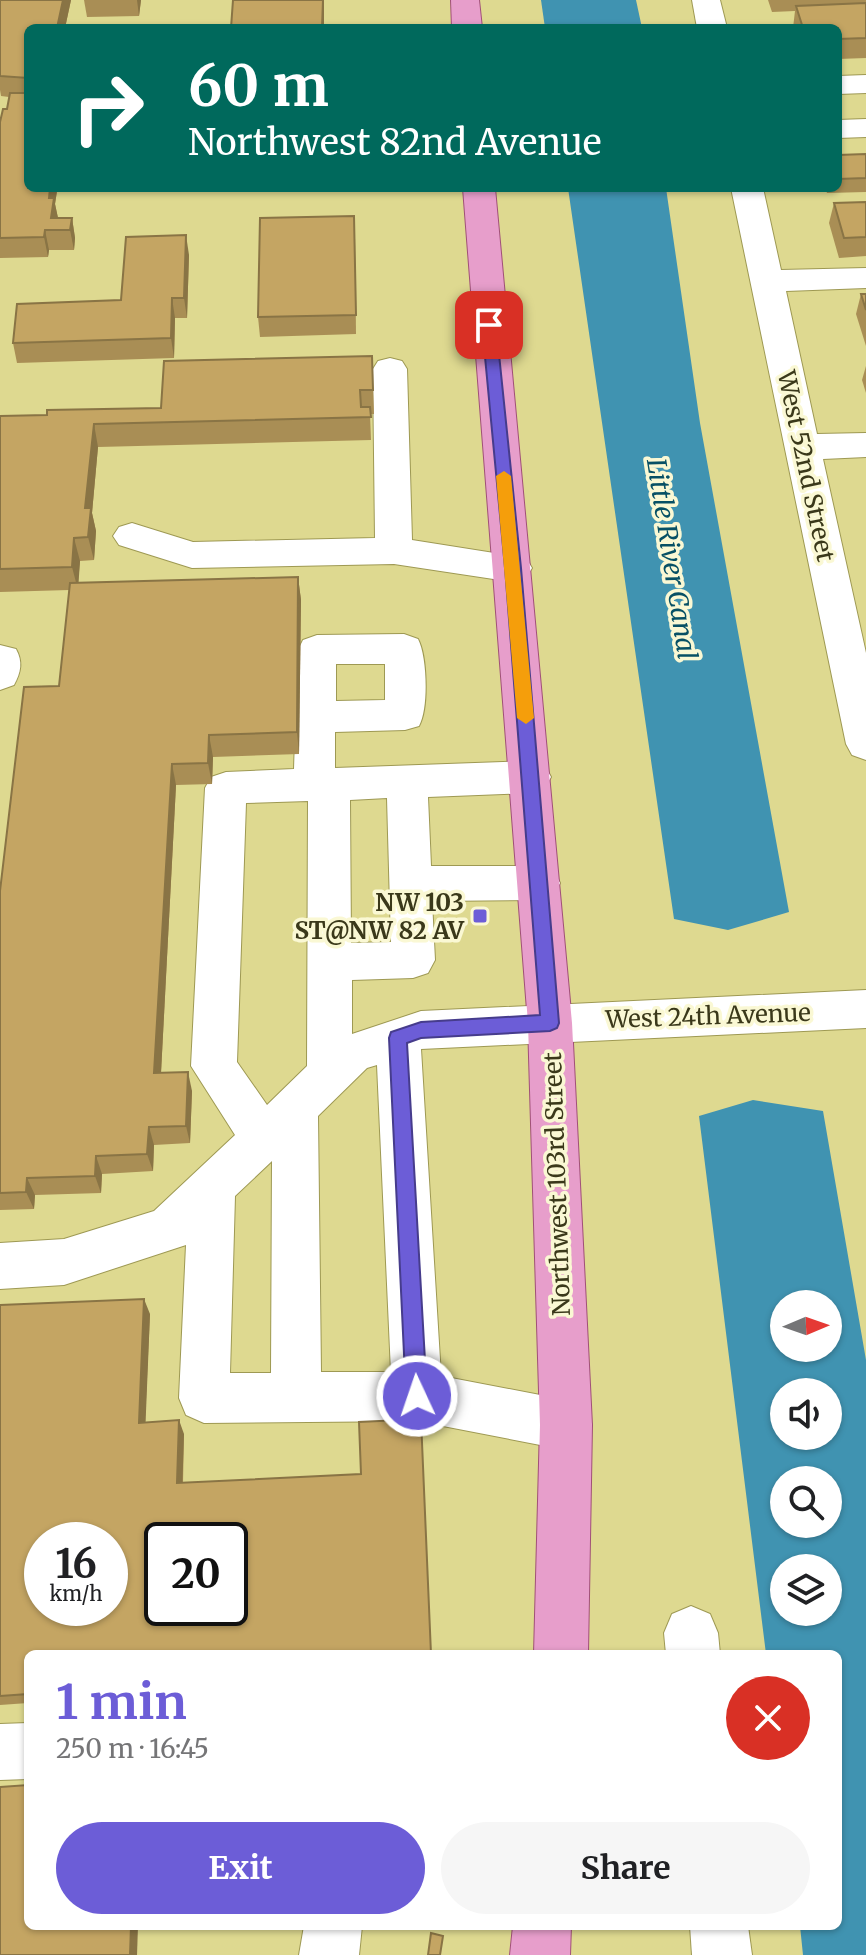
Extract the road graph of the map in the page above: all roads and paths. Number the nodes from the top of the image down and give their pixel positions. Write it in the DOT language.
graph roads {
  1 [pos="465,0"];
  2 [pos="706,0"];
  3 [pos="467,24"];
  4 [pos="711,24"];
  5 [pos="866,84"];
  6 [pos="842,85"];
  7 [pos="866,128"];
  8 [pos="842,129"];
  9 [pos="479,192"];
  10 [pos="748,192"];
  11 [pos="866,278"];
  12 [pos="767,281"];
  13 [pos="390,369"];
  14 [pos="866,445"];
  15 [pos="802,447"];
  16 [pos="132,536"];
  17 [pos="394,551"];
  18 [pos="513,568"];
  19 [pos="316,717"];
  20 [pos="866,744"];
  21 [pos="531,777"];
  22 [pos="407,781"];
  23 [pos="322,785"];
  24 [pos="539,883"];
  25 [pos="410,884"];
  26 [pos="329,962"];
  27 [pos="866,1009"];
  28 [pos="550,1023"];
  29 [pos="398,1038"];
  30 [pos="330,1072"];
  31 [pos="279,1123"];
  32 [pos="212,1187"];
  33 [pos="0,1266"];
  34 [pos="417,1396"];
  35 [pos="296,1398"];
  36 [pos="566,1425"];
  37 [pos="561,1650"];
  38 [pos="24,1751"];
  39 [pos="0,1752"];
  40 [pos="332,1930"];
  41 [pos="542,1930"];
  42 [pos="719,1930"];
  43 [pos="329,1955"];
  44 [pos="540,1955"];
  45 [pos="722,1955"];
  1 -- 3 [label="main road"];
  2 -- 4 [label="street"];
  5 -- 6 [label="street"];
  7 -- 8 [label="street"];
  9 -- 18 [label="main road, Northwest 103rd Street"];
  10 -- 12 [label="street, West 52nd Street"];
  11 -- 12 [label="street"];
  12 -- 15 [label="street, West 52nd Street"];
  13 -- 17 [label="street"];
  14 -- 15 [label="street"];
  15 -- 20 [label="street, West 52nd Street"];
  16 -- 17 [label="street"];
  17 -- 18 [label="street"];
  18 -- 21 [label="main road, Northwest 103rd Street"];
  19 -- 23 [label="street"];
  21 -- 22 [label="street"];
  21 -- 24 [label="main road, Northwest 103rd Street"];
  22 -- 23 [label="street"];
  22 -- 25 [label="street"];
  23 -- 26 [label="street"];
  23 -- 31 [label="street"];
  24 -- 25 [label="street"];
  24 -- 28 [label="main road, Northwest 103rd Street"];
  25 -- 26 [label="street"];
  26 -- 30 [label="street"];
  27 -- 28 [label="street, West 24th Avenue"];
  28 -- 29 [label="street, West 24th Avenue"];
  28 -- 36 [label="main road, Northwest 103rd Street"];
  29 -- 30 [label="street, West 24th Avenue"];
  29 -- 34 [label="street"];
  30 -- 31 [label="street, West 24th Avenue"];
  31 -- 32 [label="street, West 24th Avenue"];
  31 -- 35 [label="street"];
  32 -- 33 [label="street, West 24th Avenue"];
  32 -- 35 [label="street"];
  34 -- 35 [label="street"];
  34 -- 36 [label="street"];
  36 -- 37 [label="main road, Northwest 103rd Street"];
  38 -- 39 [label="street"];
  40 -- 43 [label="street"];
  41 -- 44 [label="main road"];
  42 -- 45 [label="street"];
}
